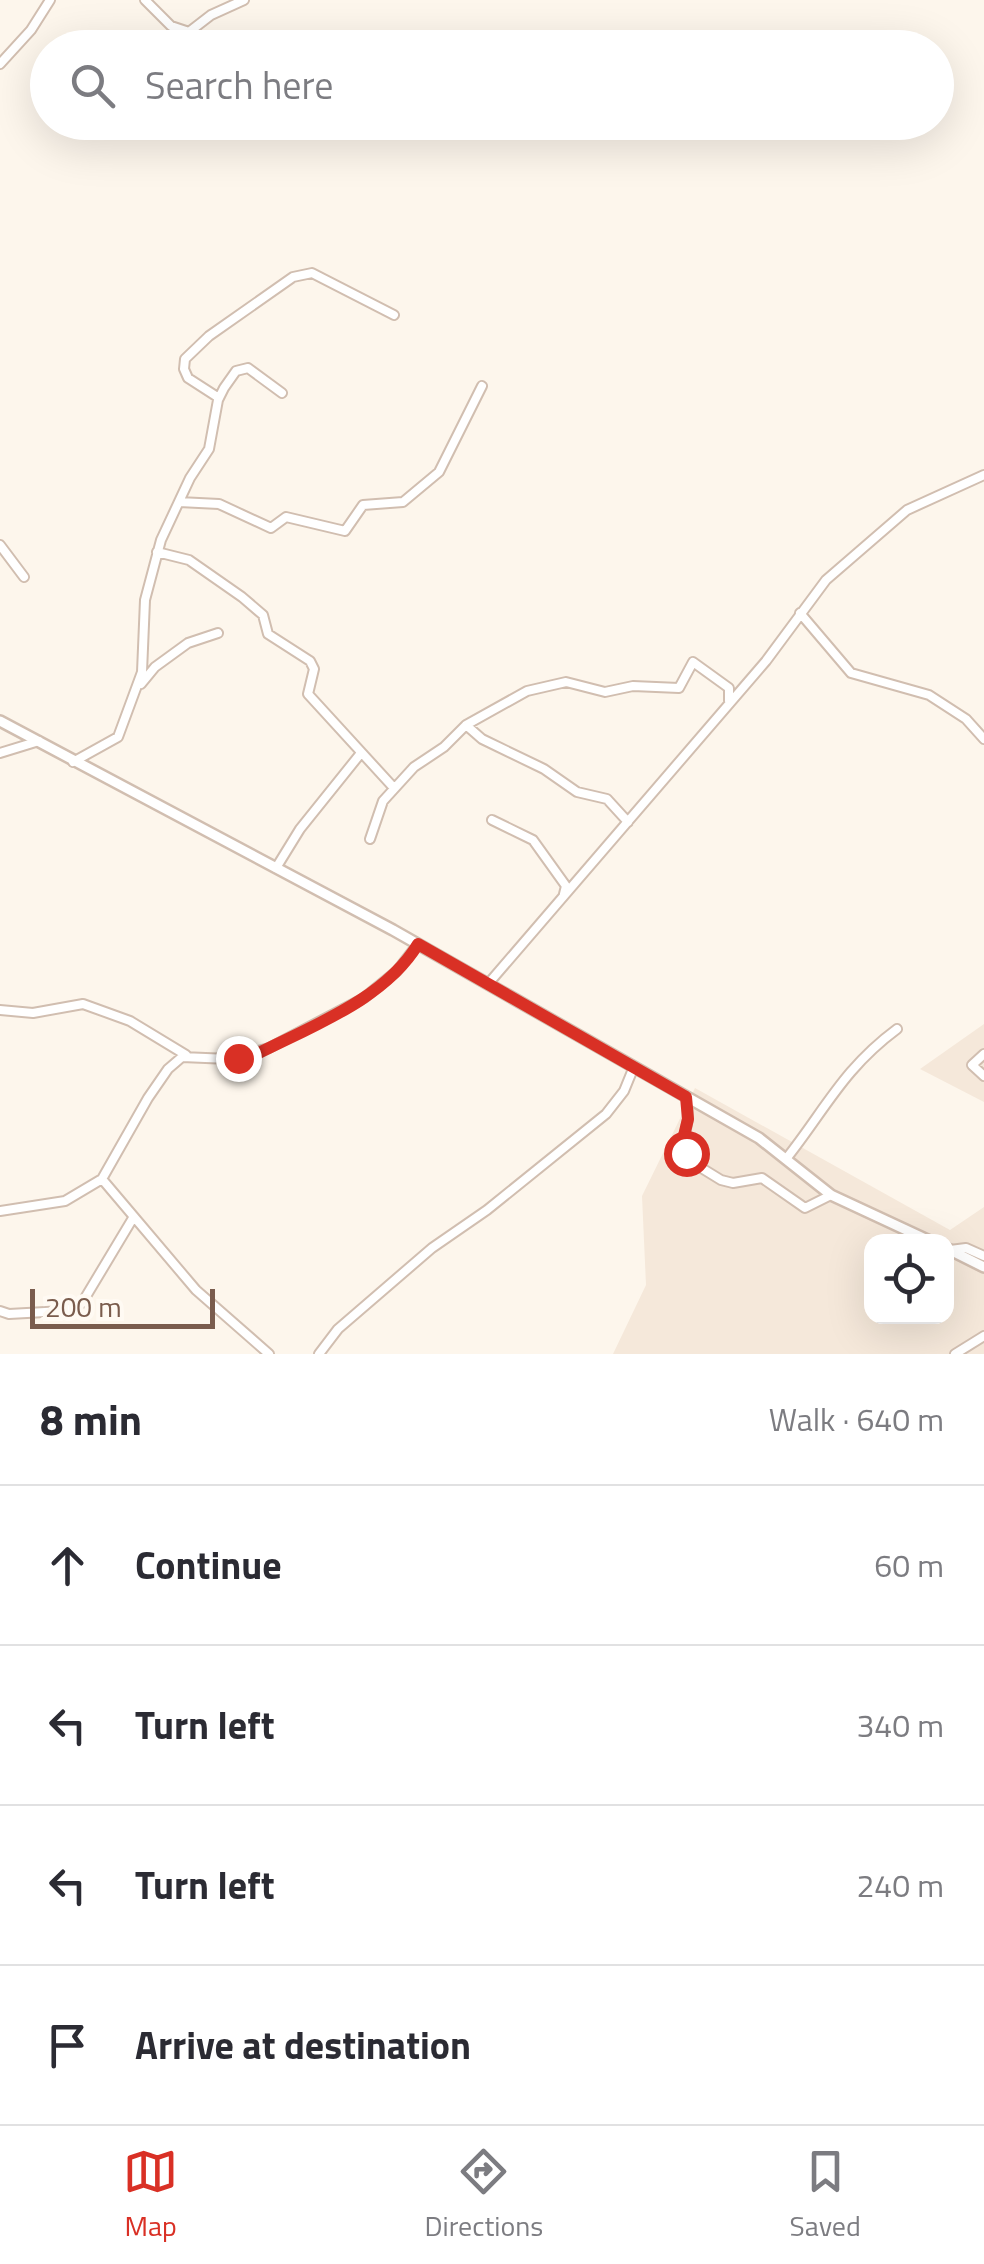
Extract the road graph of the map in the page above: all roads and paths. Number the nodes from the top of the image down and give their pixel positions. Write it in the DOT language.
graph roads {
  1 [pos="50,0"];
  2 [pos="145,0"];
  3 [pos="244,0"];
  4 [pos="31,30"];
  5 [pos="182,30"];
  6 [pos="191,30"];
  7 [pos="30,31"];
  8 [pos="0,64"];
  9 [pos="394,316"];
  10 [pos="482,386"];
  11 [pos="282,393"];
  12 [pos="219,398"];
  13 [pos="984,475"];
  14 [pos="179,502"];
  15 [pos="0,545"];
  16 [pos="157,552"];
  17 [pos="24,577"];
  18 [pos="800,613"];
  19 [pos="218,633"];
  20 [pos="138,688"];
  21 [pos="730,701"];
  22 [pos="0,721"];
  23 [pos="466,726"];
  24 [pos="17,730"];
  25 [pos="984,739"];
  26 [pos="39,741"];
  27 [pos="3,752"];
  28 [pos="360,753"];
  29 [pos="72,762"];
  30 [pos="394,788"];
  31 [pos="492,820"];
  32 [pos="628,822"];
  33 [pos="370,840"];
  34 [pos="276,868"];
  35 [pos="563,895"];
  36 [pos="418,944"];
  37 [pos="488,984"];
  38 [pos="0,1010"];
  39 [pos="896,1029"];
  40 [pos="984,1054"];
  41 [pos="188,1056"];
  42 [pos="633,1069"];
  43 [pos="984,1076"];
  44 [pos="686,1097"];
  45 [pos="786,1159"];
  46 [pos="102,1180"];
  47 [pos="831,1196"];
  48 [pos="0,1211"];
  49 [pos="134,1223"];
  50 [pos="914,1234"];
  51 [pos="954,1249"];
  52 [pos="954,1252"];
  53 [pos="984,1256"];
  54 [pos="984,1267"];
  55 [pos="0,1312"];
  56 [pos="984,1336"];
  57 [pos="269,1354"];
  58 [pos="319,1354"];
  59 [pos="955,1354"];
  1 -- 4 [label="street"];
  2 -- 5 [label="street"];
  3 -- 6 [label="street"];
  7 -- 8 [label="street"];
  9 -- 12 [label="street"];
  10 -- 14 [label="street"];
  11 -- 12 [label="street"];
  12 -- 14 [label="street"];
  13 -- 18 [label="street"];
  14 -- 16 [label="street"];
  15 -- 17 [label="street"];
  16 -- 20 [label="street"];
  16 -- 28 [label="street"];
  18 -- 21 [label="street"];
  18 -- 25 [label="street"];
  19 -- 20 [label="street"];
  20 -- 29 [label="street"];
  21 -- 23 [label="street"];
  21 -- 32 [label="street"];
  22 -- 24 [label="street"];
  23 -- 30 [label="street"];
  23 -- 32 [label="street"];
  24 -- 26 [label="street"];
  24 -- 27 [label="street"];
  26 -- 27 [label="street"];
  26 -- 29 [label="street"];
  28 -- 30 [label="street"];
  28 -- 34 [label="street"];
  29 -- 34 [label="street"];
  30 -- 33 [label="street"];
  31 -- 35 [label="street"];
  32 -- 35 [label="street"];
  34 -- 36 [label="street"];
  35 -- 37 [label="street"];
  36 -- 37 [label="street"];
  36 -- 41 [label="street"];
  37 -- 42 [label="street"];
  38 -- 41 [label="street"];
  39 -- 45 [label="street"];
  40 -- 43 [label="street"];
  41 -- 46 [label="street"];
  42 -- 44 [label="street"];
  42 -- 58 [label="street"];
  44 -- 45 [label="street"];
  44 -- 47 [label="street"];
  45 -- 47 [label="street"];
  46 -- 48 [label="street"];
  46 -- 49 [label="street"];
  47 -- 50 [label="street"];
  49 -- 55 [label="street"];
  49 -- 57 [label="street"];
  51 -- 53 [label="street"];
  52 -- 54 [label="street"];
  56 -- 59 [label="street"];
}
